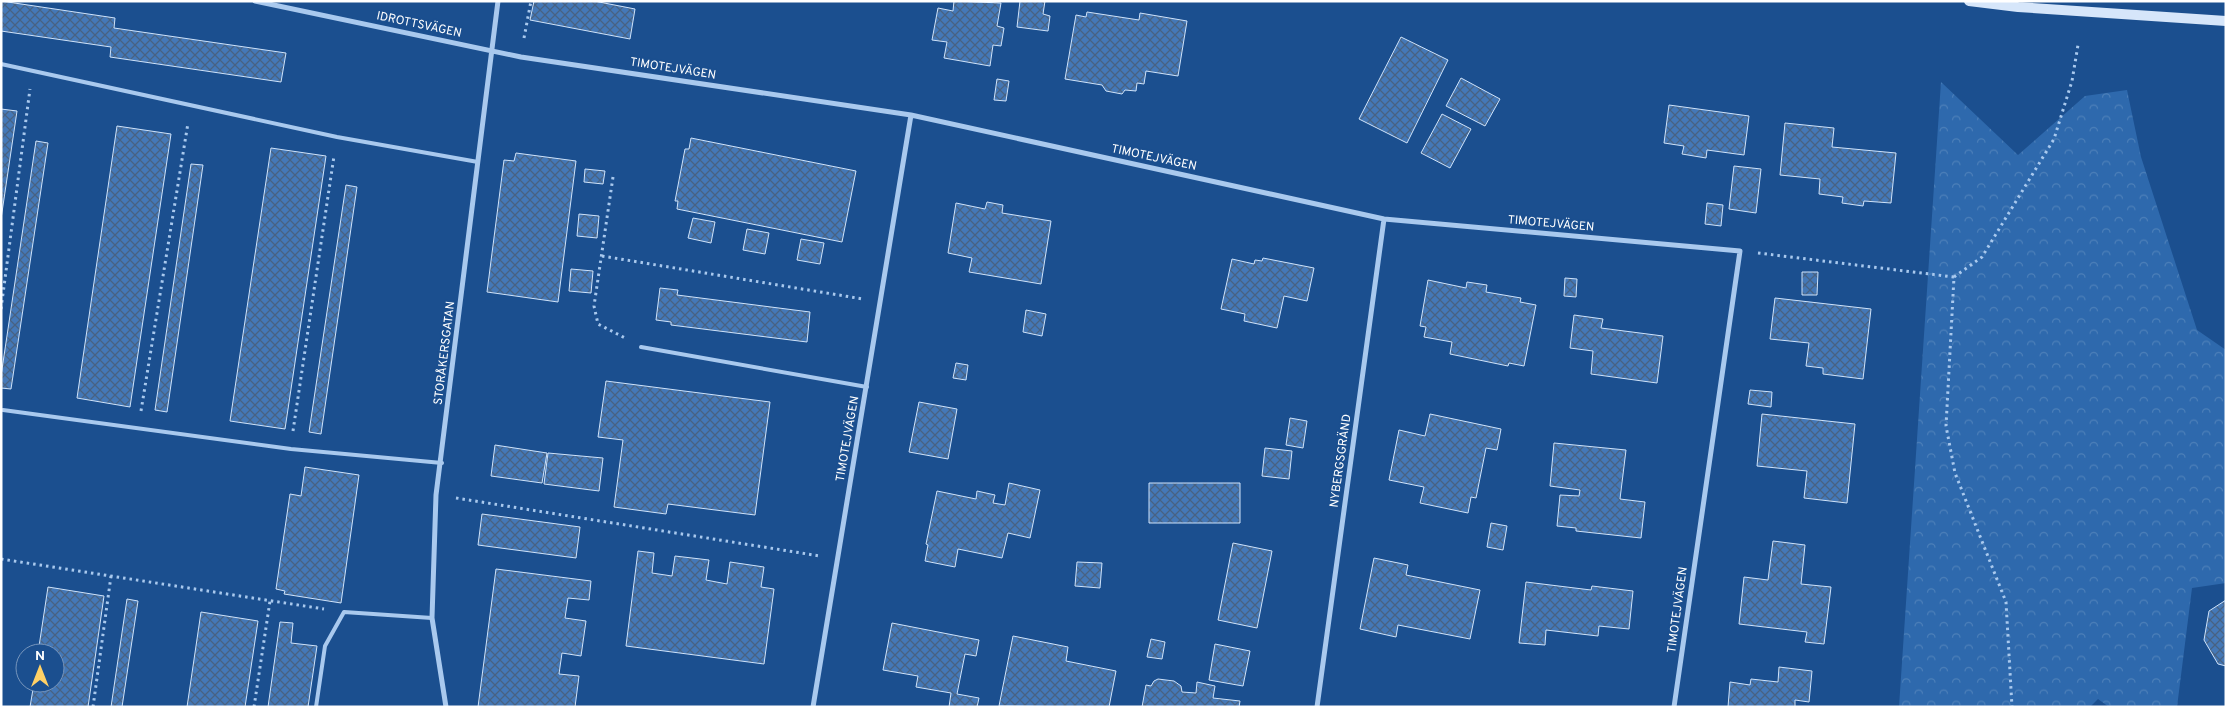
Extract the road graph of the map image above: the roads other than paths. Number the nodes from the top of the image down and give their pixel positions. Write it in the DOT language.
graph roads {
  1 [pos="255,1"];
  2 [pos="498,1"];
  3 [pos="1969,1"];
  4 [pos="2226,21"];
  5 [pos="491,50"];
  6 [pos="1,64"];
  7 [pos="911,115"];
  8 [pos="478,162"];
  9 [pos="1384,219"];
  10 [pos="642,347"];
  11 [pos="867,387"];
  12 [pos="3,410"];
  13 [pos="442,463"];
  14 [pos="432,618"];
  15 [pos="316,707"];
  16 [pos="446,707"];
  17 [pos="813,707"];
  18 [pos="1317,707"];
  19 [pos="1674,707"];
  1 -- 5 [label="street, IDROTTSVÄGEN"];
  2 -- 5 [label="street, STORÅKERSGATAN"];
  3 -- 4 [label="main road"];
  5 -- 7 [label="street, TIMOTEJVÄGEN"];
  5 -- 8 [label="street, STORÅKERSGATAN"];
  6 -- 8 [label="lane"];
  7 -- 9 [label="street, TIMOTEJVÄGEN"];
  7 -- 11 [label="street, TIMOTEJVÄGEN"];
  8 -- 13 [label="street, STORÅKERSGATAN"];
  9 -- 18 [label="street, NYBERGSGRÄND"];
  9 -- 19 [label="street, TIMOTEJVÄGEN"];
  10 -- 11 [label="lane"];
  11 -- 17 [label="street, TIMOTEJVÄGEN"];
  12 -- 13 [label="lane"];
  13 -- 14 [label="street, STORÅKERSGATAN"];
  14 -- 15 [label="lane"];
  14 -- 16 [label="street, STORÅKERSGATAN"];
}
